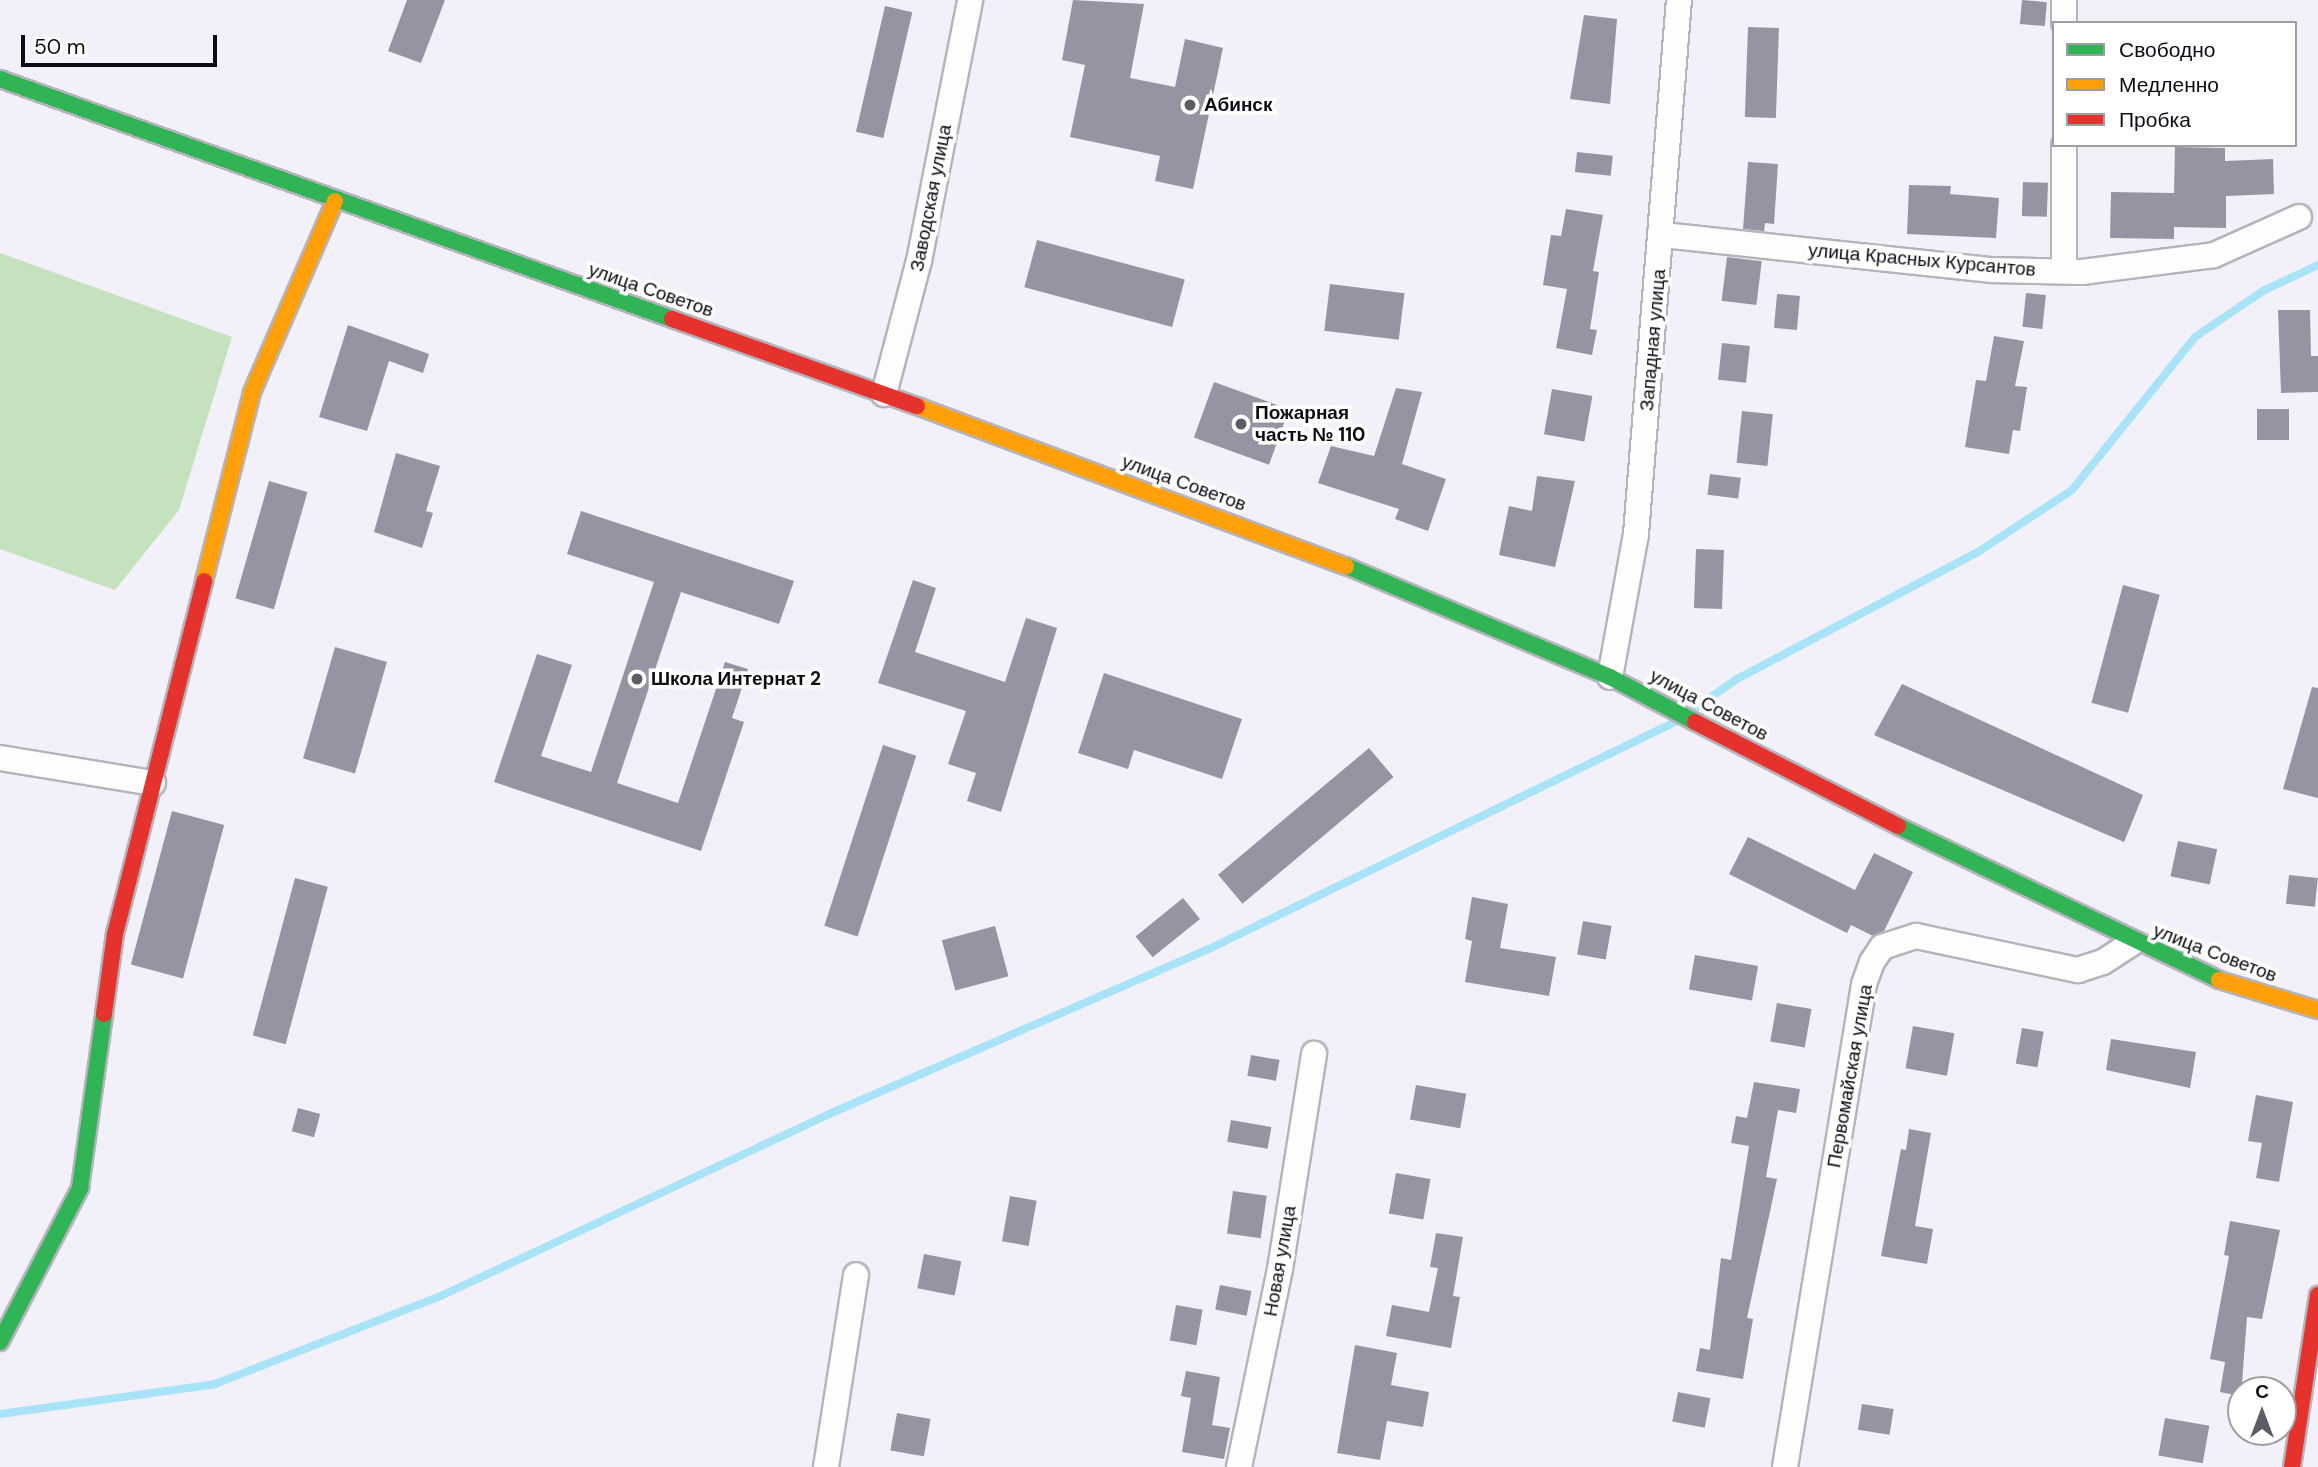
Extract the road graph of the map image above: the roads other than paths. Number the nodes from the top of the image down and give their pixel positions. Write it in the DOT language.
graph roads {
  1 [pos="970,0"];
  2 [pos="1679,0"];
  3 [pos="2064,0"];
  4 [pos="2064,21"];
  5 [pos="0,79"];
  6 [pos="2064,147"];
  7 [pos="335,201"];
  8 [pos="2299,217"];
  9 [pos="1663,235"];
  10 [pos="2064,271"];
  11 [pos="884,394"];
  12 [pos="1610,677"];
  13 [pos="0,758"];
  14 [pos="153,783"];
  15 [pos="2132,943"];
  16 [pos="2318,1010"];
  17 [pos="1314,1055"];
  18 [pos="856,1275"];
  19 [pos="2318,1295"];
  20 [pos="0,1342"];
  21 [pos="826,1467"];
  22 [pos="1238,1467"];
  23 [pos="1785,1467"];
  24 [pos="2292,1467"];
  1 -- 11 [label="street, Заводская улица"];
  2 -- 9 [label="street, Западная улица"];
  3 -- 4 [label="street"];
  5 -- 7 [label="main road, улица Советов"];
  6 -- 10 [label="street"];
  7 -- 11 [label="main road, улица Советов"];
  7 -- 14 [label="main road"];
  8 -- 10 [label="street, улица Красных Курсантов"];
  9 -- 10 [label="street, улица Красных Курсантов"];
  9 -- 12 [label="street, Западная улица"];
  11 -- 12 [label="main road, улица Советов"];
  12 -- 15 [label="main road, улица Советов"];
  13 -- 14 [label="street"];
  14 -- 20 [label="main road"];
  15 -- 16 [label="main road, улица Советов"];
  15 -- 23 [label="street, Первомайская улица"];
  17 -- 22 [label="street, Новая улица"];
  18 -- 21 [label="street"];
  19 -- 24 [label="main road"];
}
